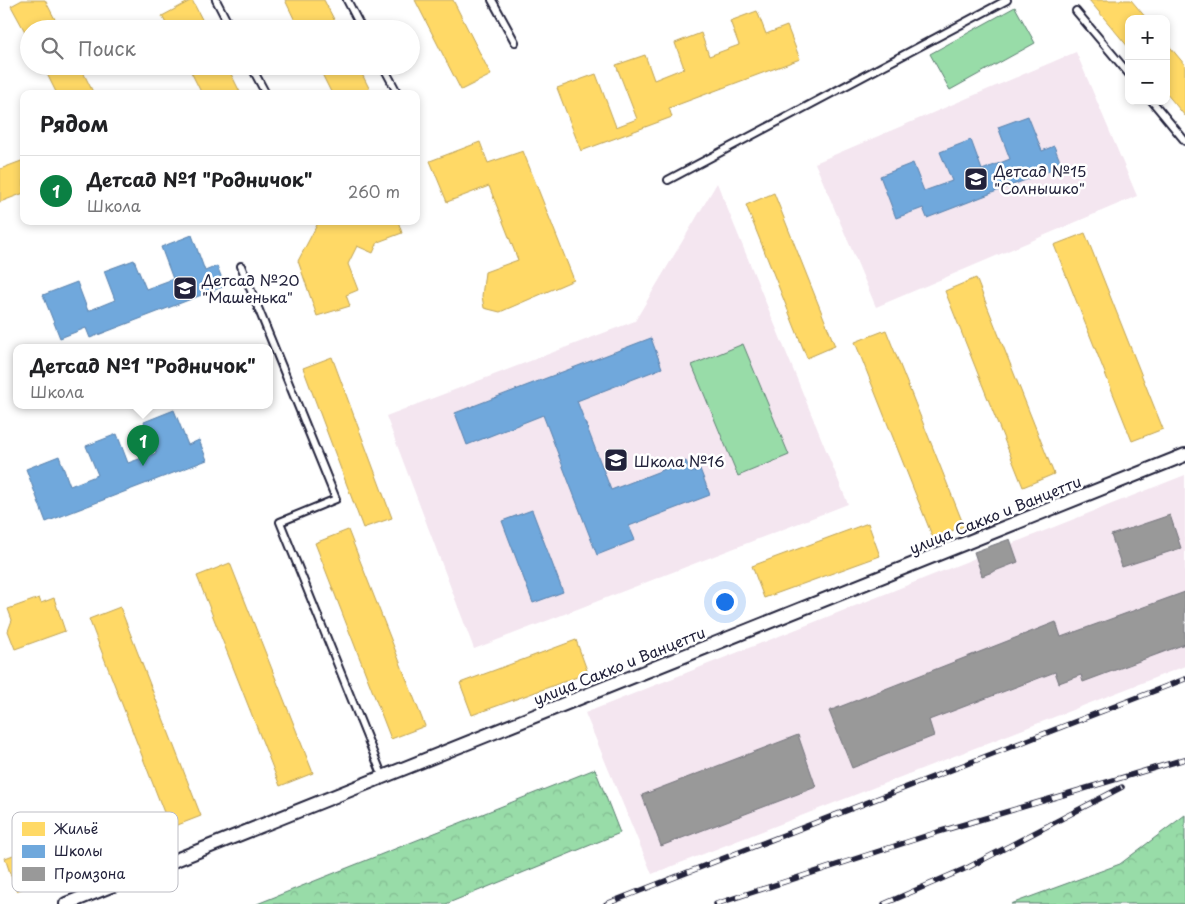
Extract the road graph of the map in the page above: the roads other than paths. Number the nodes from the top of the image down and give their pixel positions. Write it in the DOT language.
graph roads {
  1 [pos="216,0"];
  2 [pos="347,0"];
  3 [pos="492,0"];
  4 [pos="1007,0"];
  5 [pos="1076,11"];
  6 [pos="226,20"];
  7 [pos="357,20"];
  8 [pos="515,42"];
  9 [pos="1125,69"];
  10 [pos="256,75"];
  11 [pos="388,75"];
  12 [pos="264,90"];
  13 [pos="396,90"];
  14 [pos="1155,105"];
  15 [pos="1185,141"];
  16 [pos="668,180"];
  17 [pos="241,266"];
  18 [pos="273,344"];
  19 [pos="273,344"];
  20 [pos="1185,455"];
  21 [pos="383,777"];
  22 [pos="178,859"];
  23 [pos="96,892"];
  24 [pos="66,904"];
  1 -- 6 [label="lane"];
  2 -- 7 [label="lane"];
  3 -- 8 [label="lane"];
  4 -- 16 [label="lane"];
  5 -- 9 [label="lane"];
  10 -- 12 [label="lane"];
  11 -- 13 [label="lane"];
  14 -- 15 [label="lane"];
  17 -- 19 [label="lane"];
  18 -- 21 [label="lane"];
  20 -- 21 [label="street, улица Сакко и Ванцетти"];
  21 -- 22 [label="street, улица Сакко и Ванцетти"];
  23 -- 24 [label="street, улица Сакко и Ванцетти"];
}
